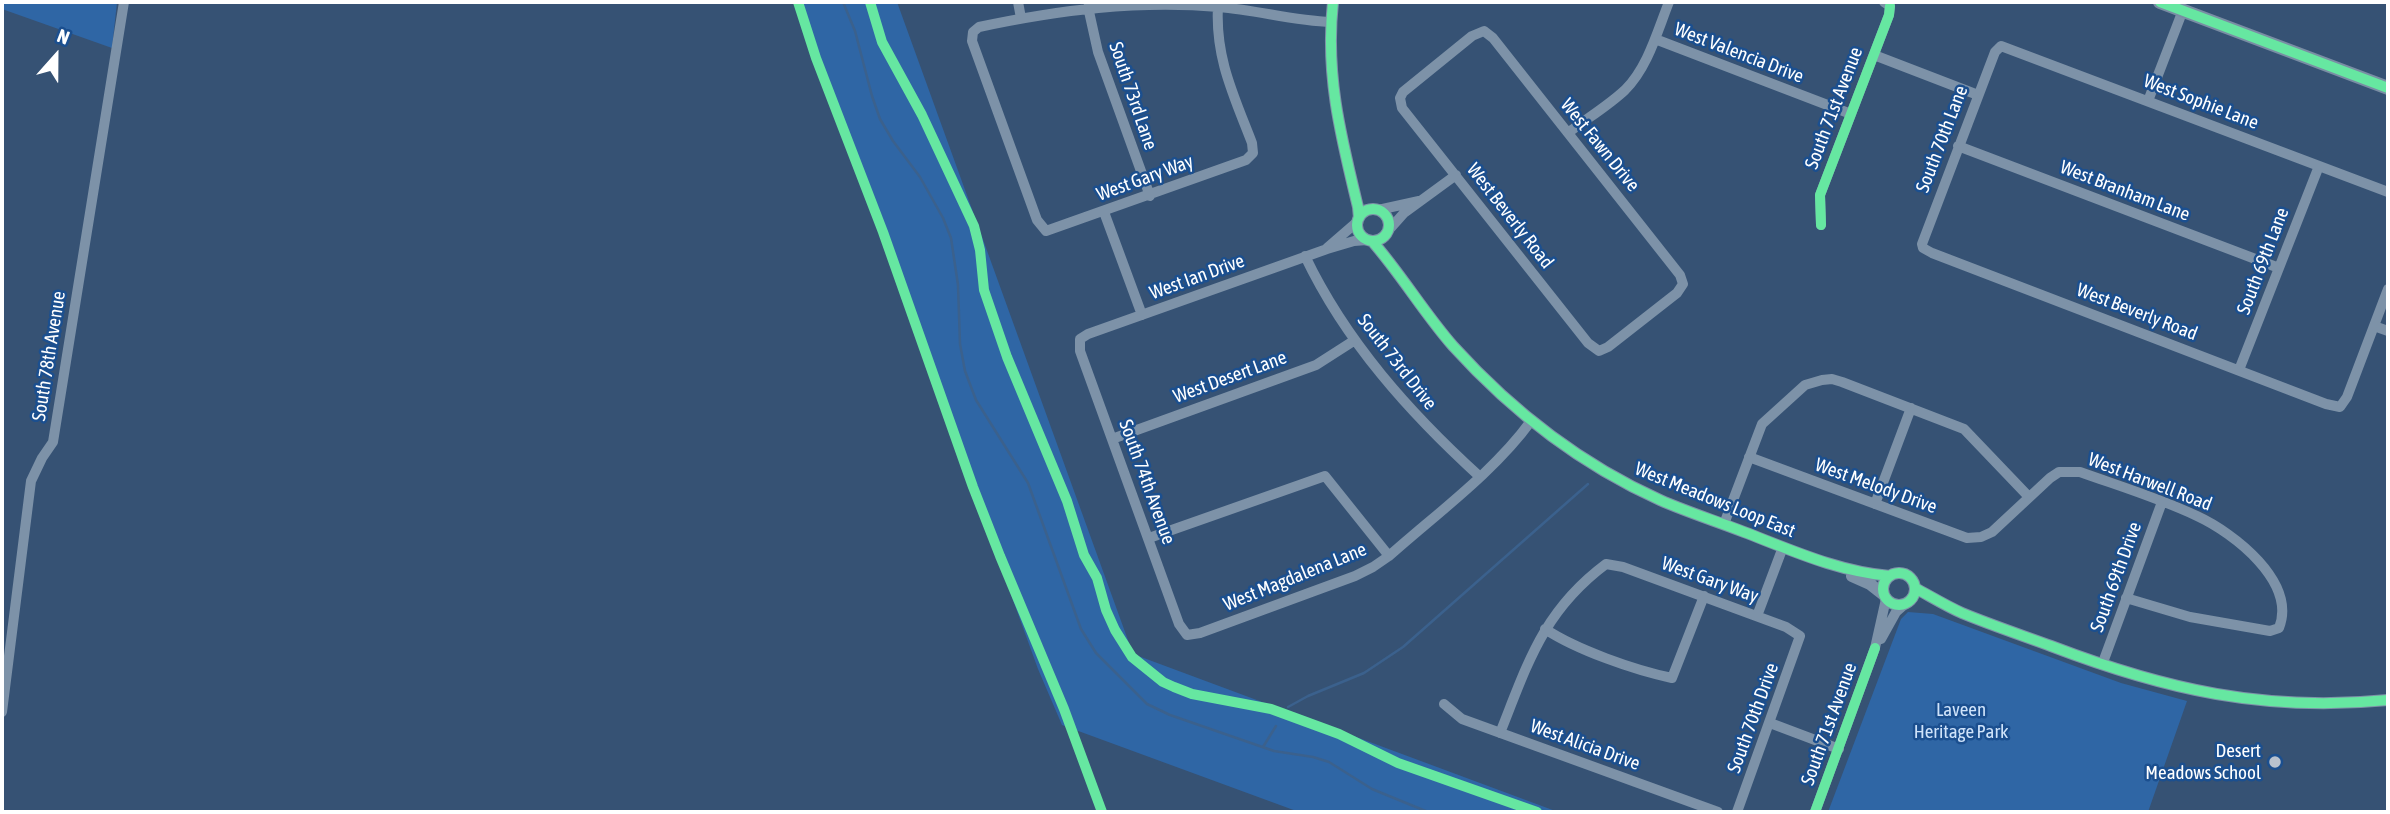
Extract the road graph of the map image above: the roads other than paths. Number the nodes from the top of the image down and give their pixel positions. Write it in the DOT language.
graph roads {
  1 [pos="124,2"];
  2 [pos="1018,2"];
  3 [pos="1333,2"];
  4 [pos="1669,2"];
  5 [pos="2160,2"];
  6 [pos="1887,4"];
  7 [pos="1217,6"];
  8 [pos="1088,7"];
  9 [pos="2183,10"];
  10 [pos="1021,18"];
  11 [pos="1331,22"];
  12 [pos="1655,39"];
  13 [pos="2001,46"];
  14 [pos="1874,55"];
  15 [pos="2388,88"];
  16 [pos="1978,95"];
  17 [pos="1400,98"];
  18 [pos="2148,101"];
  19 [pos="1851,114"];
  20 [pos="1567,133"];
  21 [pos="1958,146"];
  22 [pos="2319,166"];
  23 [pos="1351,175"];
  24 [pos="1456,175"];
  25 [pos="2388,192"];
  26 [pos="1150,196"];
  27 [pos="1419,201"];
  28 [pos="1376,210"];
  29 [pos="1104,212"];
  30 [pos="1358,220"];
  31 [pos="1821,225"];
  32 [pos="1387,232"];
  33 [pos="1369,241"];
  34 [pos="1327,248"];
  35 [pos="1923,248"];
  36 [pos="1305,256"];
  37 [pos="2279,268"];
  38 [pos="1403,279"];
  39 [pos="2388,289"];
  40 [pos="1142,315"];
  41 [pos="2374,326"];
  42 [pos="2388,331"];
  43 [pos="1080,339"];
  44 [pos="1355,340"];
  45 [pos="1599,351"];
  46 [pos="2239,370"];
  47 [pos="1911,408"];
  48 [pos="1531,421"];
  49 [pos="1112,439"];
  50 [pos="1749,457"];
  51 [pos="1479,476"];
  52 [pos="2029,497"];
  53 [pos="2162,502"];
  54 [pos="1875,505"];
  55 [pos="1724,524"];
  56 [pos="1149,538"];
  57 [pos="1783,547"];
  58 [pos="1389,556"];
  59 [pos="1840,567"];
  60 [pos="1890,576"];
  61 [pos="1915,588"];
  62 [pos="1704,596"];
  63 [pos="1885,597"];
  64 [pos="2126,598"];
  65 [pos="1907,603"];
  66 [pos="1959,612"];
  67 [pos="1757,616"];
  68 [pos="1545,629"];
  69 [pos="1187,635"];
  70 [pos="1800,636"];
  71 [pos="1875,648"];
  72 [pos="2102,665"];
  73 [pos="2388,700"];
  74 [pos="1444,704"];
  75 [pos="2,712"];
  76 [pos="1770,723"];
  77 [pos="1500,733"];
  78 [pos="1839,749"];
  79 [pos="1718,812"];
  80 [pos="1737,812"];
  81 [pos="1815,812"];
  1 -- 75 [label="street, South 78th Avenue"];
  2 -- 10 [label="street"];
  3 -- 11 [label="street"];
  4 -- 12 [label="street"];
  5 -- 9 [label="main road"];
  6 -- 14 [label="street, South 71st Avenue"];
  7 -- 8 [label="street"];
  7 -- 11 [label="street"];
  7 -- 26 [label="street, West Gary Way"];
  8 -- 10 [label="street"];
  8 -- 26 [label="street, South 73rd Lane"];
  9 -- 15 [label="main road"];
  9 -- 18 [label="street"];
  10 -- 29 [label="street, West Gary Way"];
  11 -- 23 [label="street"];
  12 -- 19 [label="street, West Valencia Drive"];
  12 -- 20 [label="street"];
  13 -- 16 [label="street, South 70th Lane"];
  13 -- 18 [label="street, West Sophie Lane"];
  14 -- 16 [label="street"];
  14 -- 19 [label="street, South 71st Avenue"];
  16 -- 21 [label="street, South 70th Lane"];
  17 -- 20 [label="street, West Fawn Drive"];
  17 -- 24 [label="street, West Beverly Road"];
  18 -- 22 [label="street, West Sophie Lane"];
  19 -- 31 [label="street, South 71st Avenue"];
  20 -- 45 [label="street, West Fawn Drive"];
  21 -- 35 [label="street, South 70th Lane"];
  21 -- 37 [label="street, West Branham Lane"];
  22 -- 25 [label="street, West Sophie Lane"];
  22 -- 37 [label="street, South 69th Lane"];
  23 -- 28 [label="street"];
  23 -- 30 [label="street"];
  24 -- 27 [label="street"];
  24 -- 45 [label="street, West Beverly Road"];
  26 -- 29 [label="street, West Gary Way"];
  27 -- 28 [label="street"];
  27 -- 32 [label="street"];
  28 -- 30 [label="street"];
  28 -- 32 [label="street"];
  29 -- 40 [label="street"];
  30 -- 33 [label="street"];
  30 -- 34 [label="street, West Ian Drive"];
  32 -- 33 [label="street"];
  32 -- 38 [label="street"];
  33 -- 34 [label="street, West Ian Drive"];
  33 -- 38 [label="street"];
  34 -- 36 [label="street, West Ian Drive"];
  35 -- 46 [label="street, West Beverly Road"];
  36 -- 40 [label="street, West Ian Drive"];
  36 -- 44 [label="street, South 73rd Drive"];
  37 -- 46 [label="street, South 69th Lane"];
  38 -- 48 [label="street, West Meadows Loop East"];
  39 -- 41 [label="street"];
  40 -- 43 [label="street, West Ian Drive"];
  41 -- 42 [label="street"];
  41 -- 46 [label="street, West Beverly Road"];
  43 -- 49 [label="street, South 74th Avenue"];
  44 -- 49 [label="street, West Desert Lane"];
  44 -- 51 [label="street, South 73rd Drive"];
  47 -- 50 [label="street"];
  47 -- 52 [label="street"];
  47 -- 54 [label="street"];
  48 -- 51 [label="street, West Magdalena Lane"];
  48 -- 55 [label="street, West Meadows Loop East"];
  49 -- 56 [label="street, South 74th Avenue"];
  50 -- 54 [label="street, West Melody Drive"];
  50 -- 55 [label="street"];
  51 -- 58 [label="street, West Magdalena Lane"];
  52 -- 53 [label="street, West Harwell Road"];
  52 -- 54 [label="street, West Melody Drive"];
  53 -- 64 [label="street, South 69th Drive"];
  53 -- 64 [label="street, West Harwell Road"];
  55 -- 57 [label="street, West Meadows Loop East"];
  56 -- 58 [label="street"];
  56 -- 69 [label="street, South 74th Avenue"];
  57 -- 59 [label="street, West Meadows Loop East"];
  57 -- 67 [label="street"];
  58 -- 69 [label="street, West Magdalena Lane"];
  59 -- 60 [label="street"];
  59 -- 63 [label="street"];
  60 -- 61 [label="street"];
  60 -- 63 [label="street"];
  61 -- 65 [label="street"];
  61 -- 66 [label="street"];
  62 -- 67 [label="street, West Gary Way"];
  62 -- 68 [label="street, West Gary Way"];
  62 -- 68 [label="street"];
  63 -- 65 [label="street"];
  63 -- 71 [label="street, South 71st Avenue"];
  64 -- 72 [label="street, South 69th Drive"];
  65 -- 66 [label="street"];
  65 -- 71 [label="street, South 71st Avenue"];
  66 -- 72 [label="street"];
  67 -- 70 [label="street, West Gary Way"];
  68 -- 77 [label="street"];
  70 -- 76 [label="street, South 70th Drive"];
  71 -- 78 [label="street, South 71st Avenue"];
  72 -- 73 [label="street"];
  74 -- 77 [label="street, West Alicia Drive"];
  76 -- 78 [label="street"];
  76 -- 80 [label="street, South 70th Drive"];
  77 -- 79 [label="street, West Alicia Drive"];
  78 -- 81 [label="street, South 71st Avenue"];
}
